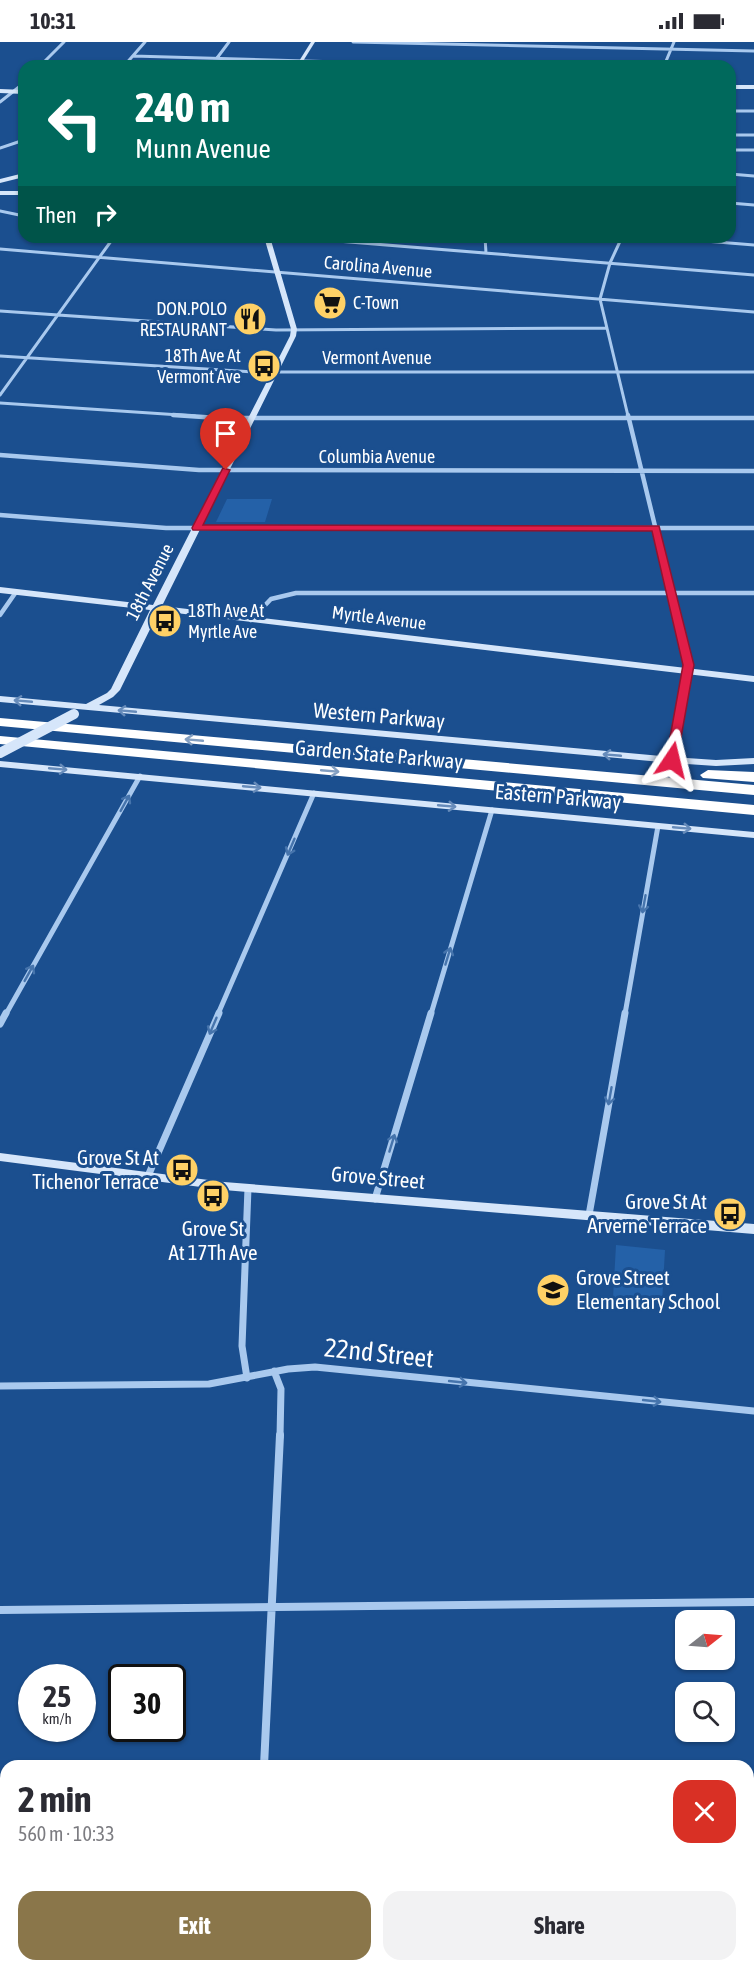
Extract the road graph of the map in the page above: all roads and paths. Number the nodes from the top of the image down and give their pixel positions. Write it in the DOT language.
graph roads {
  1 [pos="64,42"];
  2 [pos="145,42"];
  3 [pos="229,42"];
  4 [pos="314,42"];
  5 [pos="353,42"];
  6 [pos="674,42"];
  7 [pos="672,51"];
  8 [pos="754,51"];
  9 [pos="133,56"];
  10 [pos="216,58"];
  11 [pos="46,60"];
  12 [pos="129,60"];
  13 [pos="250,60"];
  14 [pos="302,60"];
  15 [pos="667,60"];
  16 [pos="736,87"];
  17 [pos="754,87"];
  18 [pos="18,89"];
  19 [pos="0,91"];
  20 [pos="15,92"];
  21 [pos="0,102"];
  22 [pos="736,111"];
  23 [pos="754,111"];
  24 [pos="736,135"];
  25 [pos="754,135"];
  26 [pos="18,142"];
  27 [pos="0,148"];
  28 [pos="736,150"];
  29 [pos="754,150"];
  30 [pos="736,174"];
  31 [pos="18,176"];
  32 [pos="754,176"];
  33 [pos="0,181"];
  34 [pos="0,193"];
  35 [pos="18,193"];
  36 [pos="736,204"];
  37 [pos="754,205"];
  38 [pos="0,211"];
  39 [pos="18,215"];
  40 [pos="110,243"];
  41 [pos="269,243"];
  42 [pos="364,243"];
  43 [pos="485,243"];
  44 [pos="619,243"];
  45 [pos="736,243"];
  46 [pos="377,244"];
  47 [pos="754,244"];
  48 [pos="1,249"];
  49 [pos="486,253"];
  50 [pos="100,257"];
  51 [pos="610,263"];
  52 [pos="276,272"];
  53 [pos="754,275"];
  54 [pos="600,299"];
  55 [pos="0,311"];
  56 [pos="754,312"];
  57 [pos="58,316"];
  58 [pos="607,328"];
  59 [pos="294,329"];
  60 [pos="0,356"];
  61 [pos="28,357"];
  62 [pos="276,372"];
  63 [pos="618,372"];
  64 [pos="754,372"];
  65 [pos="0,395"];
  66 [pos="0,403"];
  67 [pos="252,418"];
  68 [pos="629,418"];
  69 [pos="754,418"];
  70 [pos="0,455"];
  71 [pos="226,470"];
  72 [pos="642,471"];
  73 [pos="754,471"];
  74 [pos="0,514"];
  75 [pos="196,528"];
  76 [pos="656,528"];
  77 [pos="754,528"];
  78 [pos="0,590"];
  79 [pos="16,592"];
  80 [pos="670,593"];
  81 [pos="754,593"];
  82 [pos="156,608"];
  83 [pos="0,615"];
  84 [pos="251,620"];
  85 [pos="687,672"];
  86 [pos="754,679"];
  87 [pos="0,699"];
  88 [pos="87,707"];
  89 [pos="0,722"];
  90 [pos="0,740"];
  91 [pos="0,753"];
  92 [pos="395,758"];
  93 [pos="672,760"];
  94 [pos="754,761"];
  95 [pos="0,764"];
  96 [pos="140,776"];
  97 [pos="754,777"];
  98 [pos="530,790"];
  99 [pos="754,790"];
  100 [pos="314,793"];
  101 [pos="492,810"];
  102 [pos="754,810"];
  103 [pos="754,820"];
  104 [pos="658,826"];
  105 [pos="754,835"];
  106 [pos="0,1024"];
  107 [pos="0,1156"];
  108 [pos="147,1176"];
  109 [pos="248,1188"];
  110 [pos="375,1199"];
  111 [pos="589,1215"];
  112 [pos="754,1229"];
  113 [pos="274,1371"];
  114 [pos="247,1378"];
  115 [pos="0,1386"];
  116 [pos="754,1411"];
  117 [pos="754,1602"];
  118 [pos="273,1607"];
  119 [pos="0,1610"];
  120 [pos="264,1760"];
  1 -- 11 [label="street"];
  2 -- 9 [label="street"];
  3 -- 10 [label="street"];
  4 -- 14 [label="main road"];
  5 -- 7 [label="street"];
  6 -- 7 [label="street"];
  7 -- 8 [label="street"];
  7 -- 15 [label="street"];
  9 -- 10 [label="street"];
  9 -- 12 [label="street"];
  10 -- 13 [label="street"];
  16 -- 17 [label="main road"];
  18 -- 20 [label="street"];
  19 -- 20 [label="main road"];
  20 -- 21 [label="street"];
  22 -- 23 [label="street"];
  24 -- 25 [label="street"];
  26 -- 27 [label="street"];
  28 -- 29 [label="street"];
  30 -- 32 [label="street"];
  31 -- 33 [label="main road"];
  34 -- 35 [label="main road"];
  36 -- 37 [label="street"];
  38 -- 39 [label="street"];
  40 -- 50 [label="street"];
  41 -- 52 [label="main road"];
  42 -- 46 [label="street"];
  43 -- 49 [label="street"];
  44 -- 51 [label="street"];
  45 -- 47 [label="street"];
  46 -- 49 [label="street"];
  48 -- 50 [label="street, Carolina Avenue"];
  49 -- 51 [label="street"];
  50 -- 52 [label="street, Carolina Avenue"];
  50 -- 57 [label="street"];
  51 -- 53 [label="street"];
  51 -- 54 [label="street"];
  52 -- 54 [label="street, Carolina Avenue"];
  52 -- 59 [label="main road"];
  54 -- 56 [label="street, Carolina Avenue"];
  54 -- 58 [label="street"];
  55 -- 57 [label="street"];
  57 -- 59 [label="street"];
  57 -- 61 [label="street"];
  58 -- 59 [label="street"];
  58 -- 63 [label="street"];
  59 -- 62 [label="main road, 18th Avenue"];
  60 -- 61 [label="street, Vermont Avenue"];
  61 -- 62 [label="street, Vermont Avenue"];
  61 -- 65 [label="street"];
  62 -- 63 [label="street, Vermont Avenue"];
  62 -- 67 [label="main road, 18th Avenue"];
  63 -- 64 [label="street, Vermont Avenue"];
  63 -- 68 [label="street"];
  66 -- 67 [label="street"];
  67 -- 68 [label="street"];
  67 -- 71 [label="main road, 18th Avenue"];
  68 -- 69 [label="street"];
  68 -- 72 [label="street"];
  70 -- 71 [label="street, Columbia Avenue"];
  71 -- 72 [label="street, Columbia Avenue"];
  71 -- 75 [label="main road, 18th Avenue"];
  72 -- 73 [label="street, Columbia Avenue"];
  72 -- 76 [label="street"];
  74 -- 75 [label="street"];
  75 -- 76 [label="street"];
  75 -- 82 [label="main road, 18th Avenue"];
  76 -- 77 [label="street"];
  76 -- 80 [label="street"];
  78 -- 79 [label="main road, Myrtle Avenue"];
  79 -- 82 [label="main road, Myrtle Avenue"];
  79 -- 83 [label="street"];
  80 -- 81 [label="street"];
  80 -- 84 [label="street"];
  80 -- 85 [label="street"];
  82 -- 84 [label="main road, Myrtle Avenue"];
  82 -- 88 [label="main road, 18th Avenue"];
  84 -- 85 [label="main road, Myrtle Avenue"];
  85 -- 86 [label="main road, Myrtle Avenue"];
  85 -- 93 [label="street"];
  88 -- 87 [label="main road, Western Parkway, one-way"];
  88 -- 91 [label="main road, 18th Avenue, bridge"];
  93 -- 88 [label="main road, Western Parkway, one-way"];
  92 -- 89 [label="highway, Garden State Parkway, one-way"];
  90 -- 98 [label="highway, Garden State Parkway, one-way"];
  92 -- 97 [label="highway"];
  92 -- 99 [label="highway, Garden State Parkway"];
  93 -- 94 [label="main road, Western Parkway"];
  95 -- 96 [label="main road, Eastern Parkway, one-way"];
  96 -- 100 [label="main road, Eastern Parkway, one-way"];
  106 -- 96 [label="street, one-way"];
  98 -- 102 [label="highway, Garden State Parkway"];
  98 -- 103 [label="highway"];
  100 -- 101 [label="main road, Eastern Parkway, one-way"];
  100 -- 108 [label="street, one-way"];
  101 -- 104 [label="main road, Eastern Parkway"];
  110 -- 101 [label="street, one-way"];
  104 -- 105 [label="main road, Eastern Parkway, one-way"];
  104 -- 111 [label="street, one-way"];
  107 -- 108 [label="main road, Grove Street"];
  108 -- 109 [label="main road, Grove Street"];
  109 -- 110 [label="main road, Grove Street"];
  109 -- 114 [label="street"];
  110 -- 111 [label="main road, Grove Street"];
  111 -- 112 [label="main road, Grove Street"];
  113 -- 114 [label="street, 22nd Street"];
  113 -- 116 [label="street, 22nd Street, one-way"];
  113 -- 118 [label="street"];
  114 -- 115 [label="street, 22nd Street"];
  117 -- 118 [label="street"];
  118 -- 119 [label="street"];
  118 -- 120 [label="street"];
}
